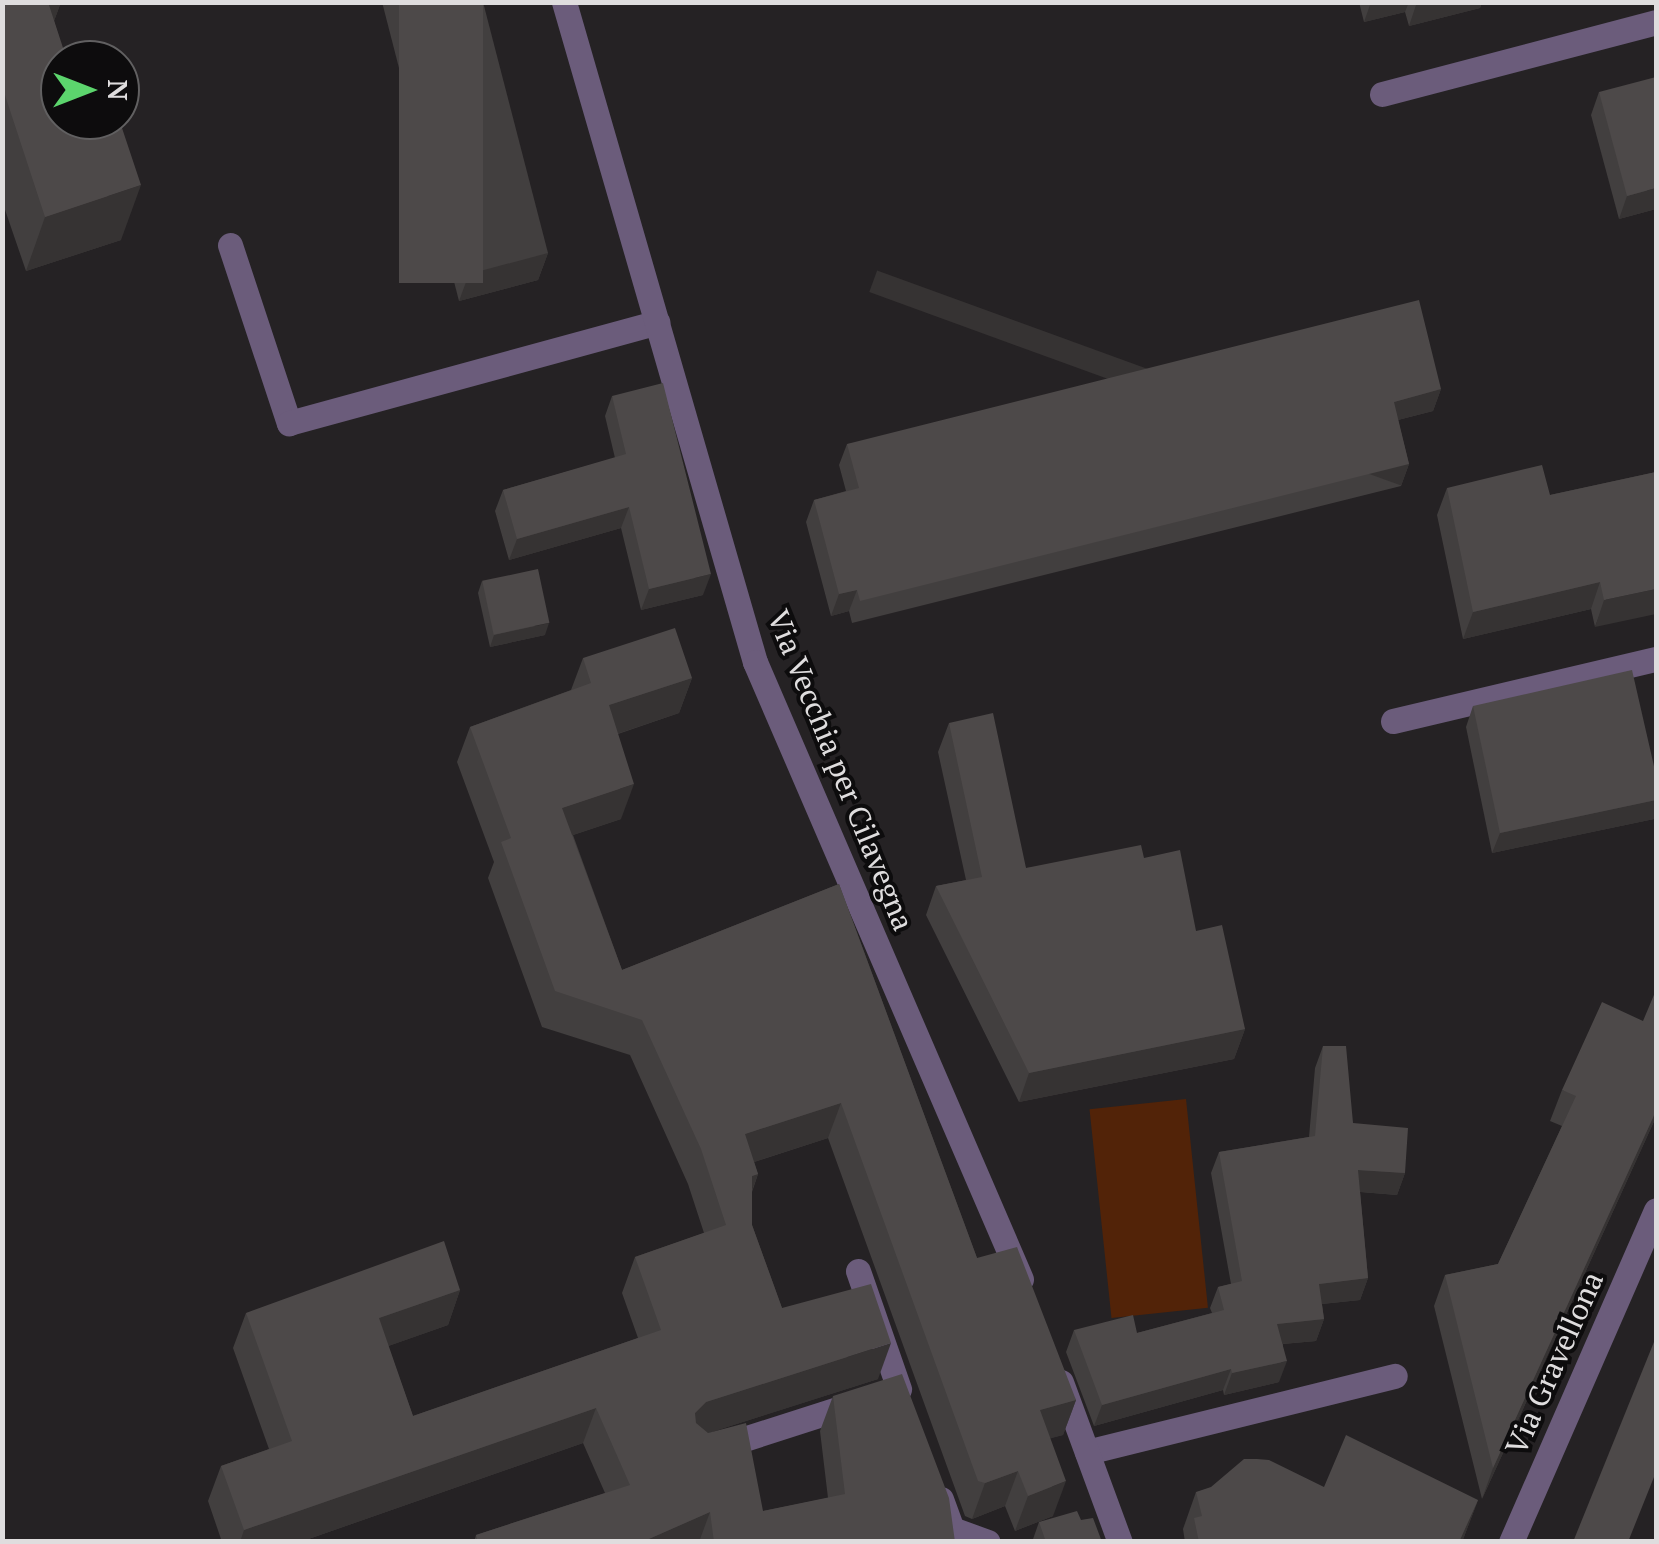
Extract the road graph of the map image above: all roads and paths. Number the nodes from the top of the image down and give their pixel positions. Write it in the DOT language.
graph roads {
  1 [pos="564,2"];
  2 [pos="1656,22"];
  3 [pos="1382,94"];
  4 [pos="230,245"];
  5 [pos="657,322"];
  6 [pos="1656,659"];
  7 [pos="1393,722"];
  8 [pos="1656,1210"];
  9 [pos="858,1271"];
  10 [pos="1029,1298"];
  11 [pos="1049,1350"];
  12 [pos="1395,1376"];
  13 [pos="1087,1452"];
  14 [pos="698,1454"];
  15 [pos="932,1476"];
  16 [pos="1110,1514"];
  17 [pos="1077,1525"];
  18 [pos="988,1542"];
  19 [pos="1120,1542"];
  20 [pos="1511,1542"];
  1 -- 5 [label="street, Via Vecchia per Cilavegna"];
  2 -- 3 [label="street"];
  4 -- 5 [label="street"];
  5 -- 10 [label="street, Via Vecchia per Cilavegna"];
  6 -- 7 [label="street"];
  8 -- 20 [label="street, Via Gravellona"];
  9 -- 14 [label="street"];
  11 -- 13 [label="street"];
  12 -- 13 [label="street"];
  13 -- 16 [label="street"];
  15 -- 18 [label="street"];
  16 -- 17 [label="street"];
  16 -- 19 [label="street"];
}
